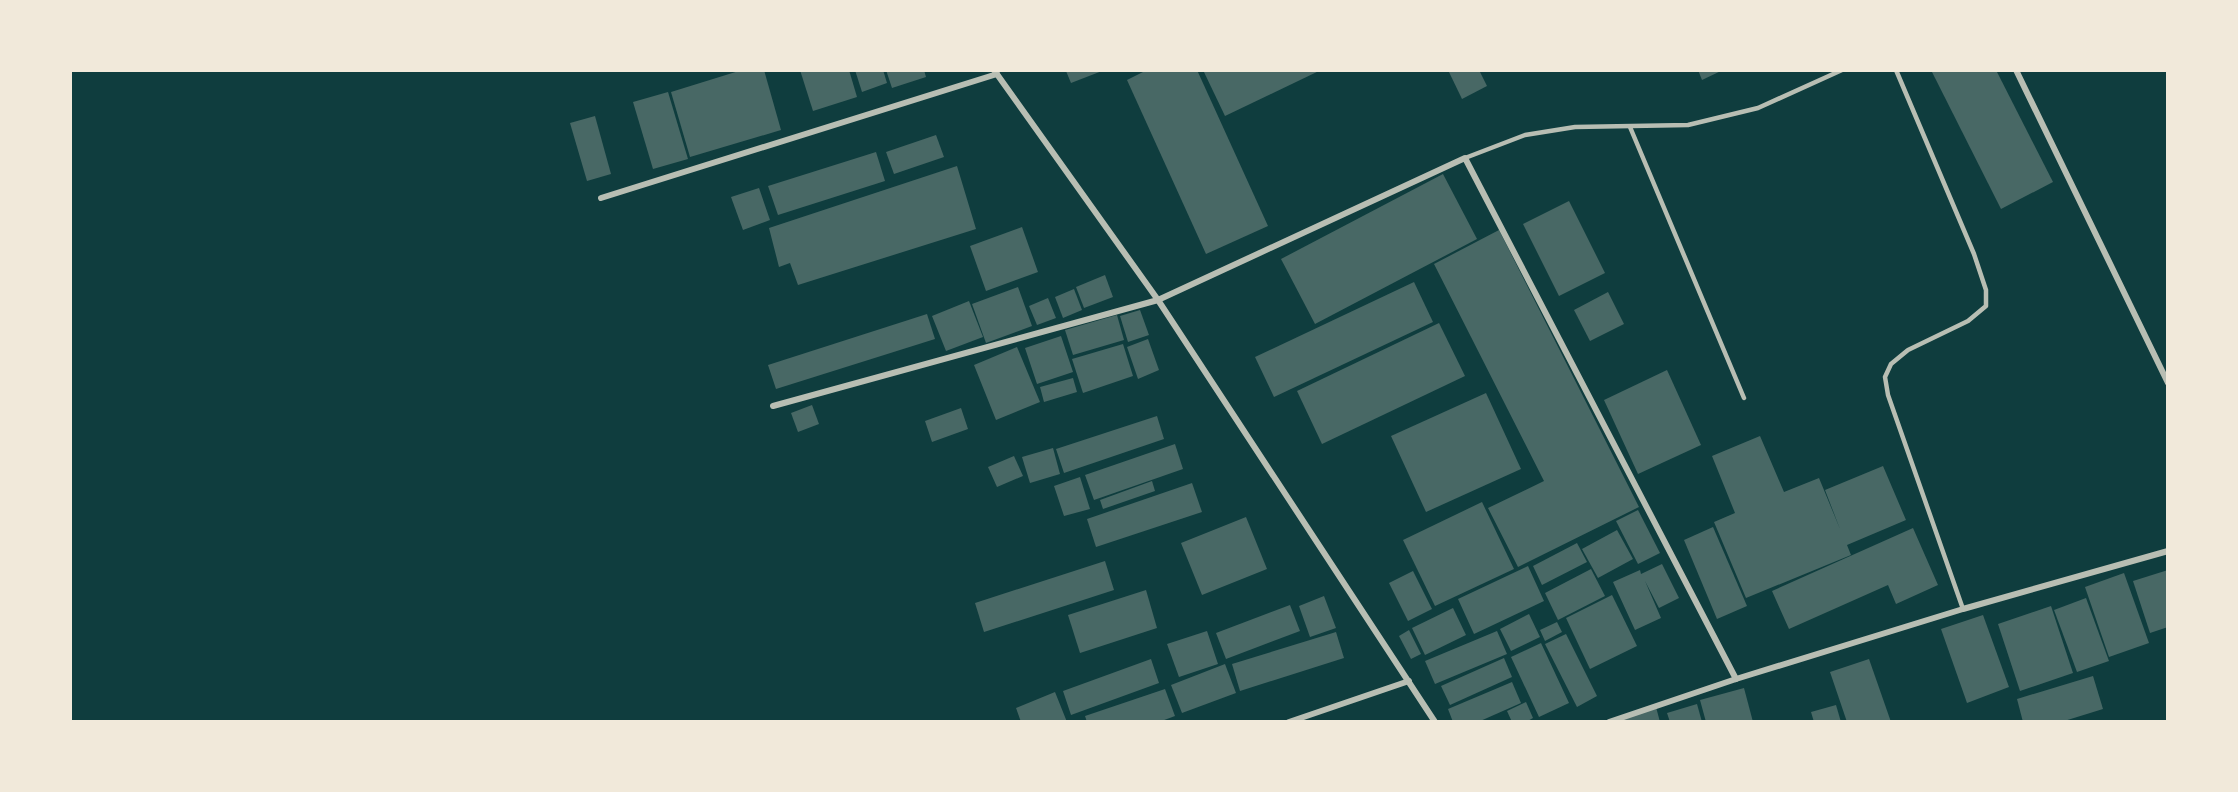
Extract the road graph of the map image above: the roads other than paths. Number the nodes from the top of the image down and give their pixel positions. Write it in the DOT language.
graph roads {
  1 [pos="1842,70"];
  2 [pos="1896,70"];
  3 [pos="2016,70"];
  4 [pos="995,72"];
  5 [pos="1630,127"];
  6 [pos="1465,158"];
  7 [pos="601,198"];
  8 [pos="1158,300"];
  9 [pos="2168,384"];
  10 [pos="1744,398"];
  11 [pos="773,406"];
  12 [pos="2168,551"];
  13 [pos="1963,609"];
  14 [pos="1736,679"];
  15 [pos="1409,681"];
  16 [pos="1289,722"];
  17 [pos="1435,722"];
  18 [pos="1609,722"];
  1 -- 5 [label="lane"];
  2 -- 13 [label="lane"];
  3 -- 9 [label="street"];
  4 -- 7 [label="street"];
  4 -- 8 [label="street"];
  5 -- 6 [label="lane"];
  5 -- 10 [label="lane"];
  6 -- 8 [label="street"];
  6 -- 14 [label="street"];
  8 -- 11 [label="street"];
  8 -- 15 [label="street"];
  12 -- 13 [label="street"];
  13 -- 14 [label="street"];
  14 -- 18 [label="street"];
  15 -- 16 [label="street"];
  15 -- 17 [label="street"];
}
